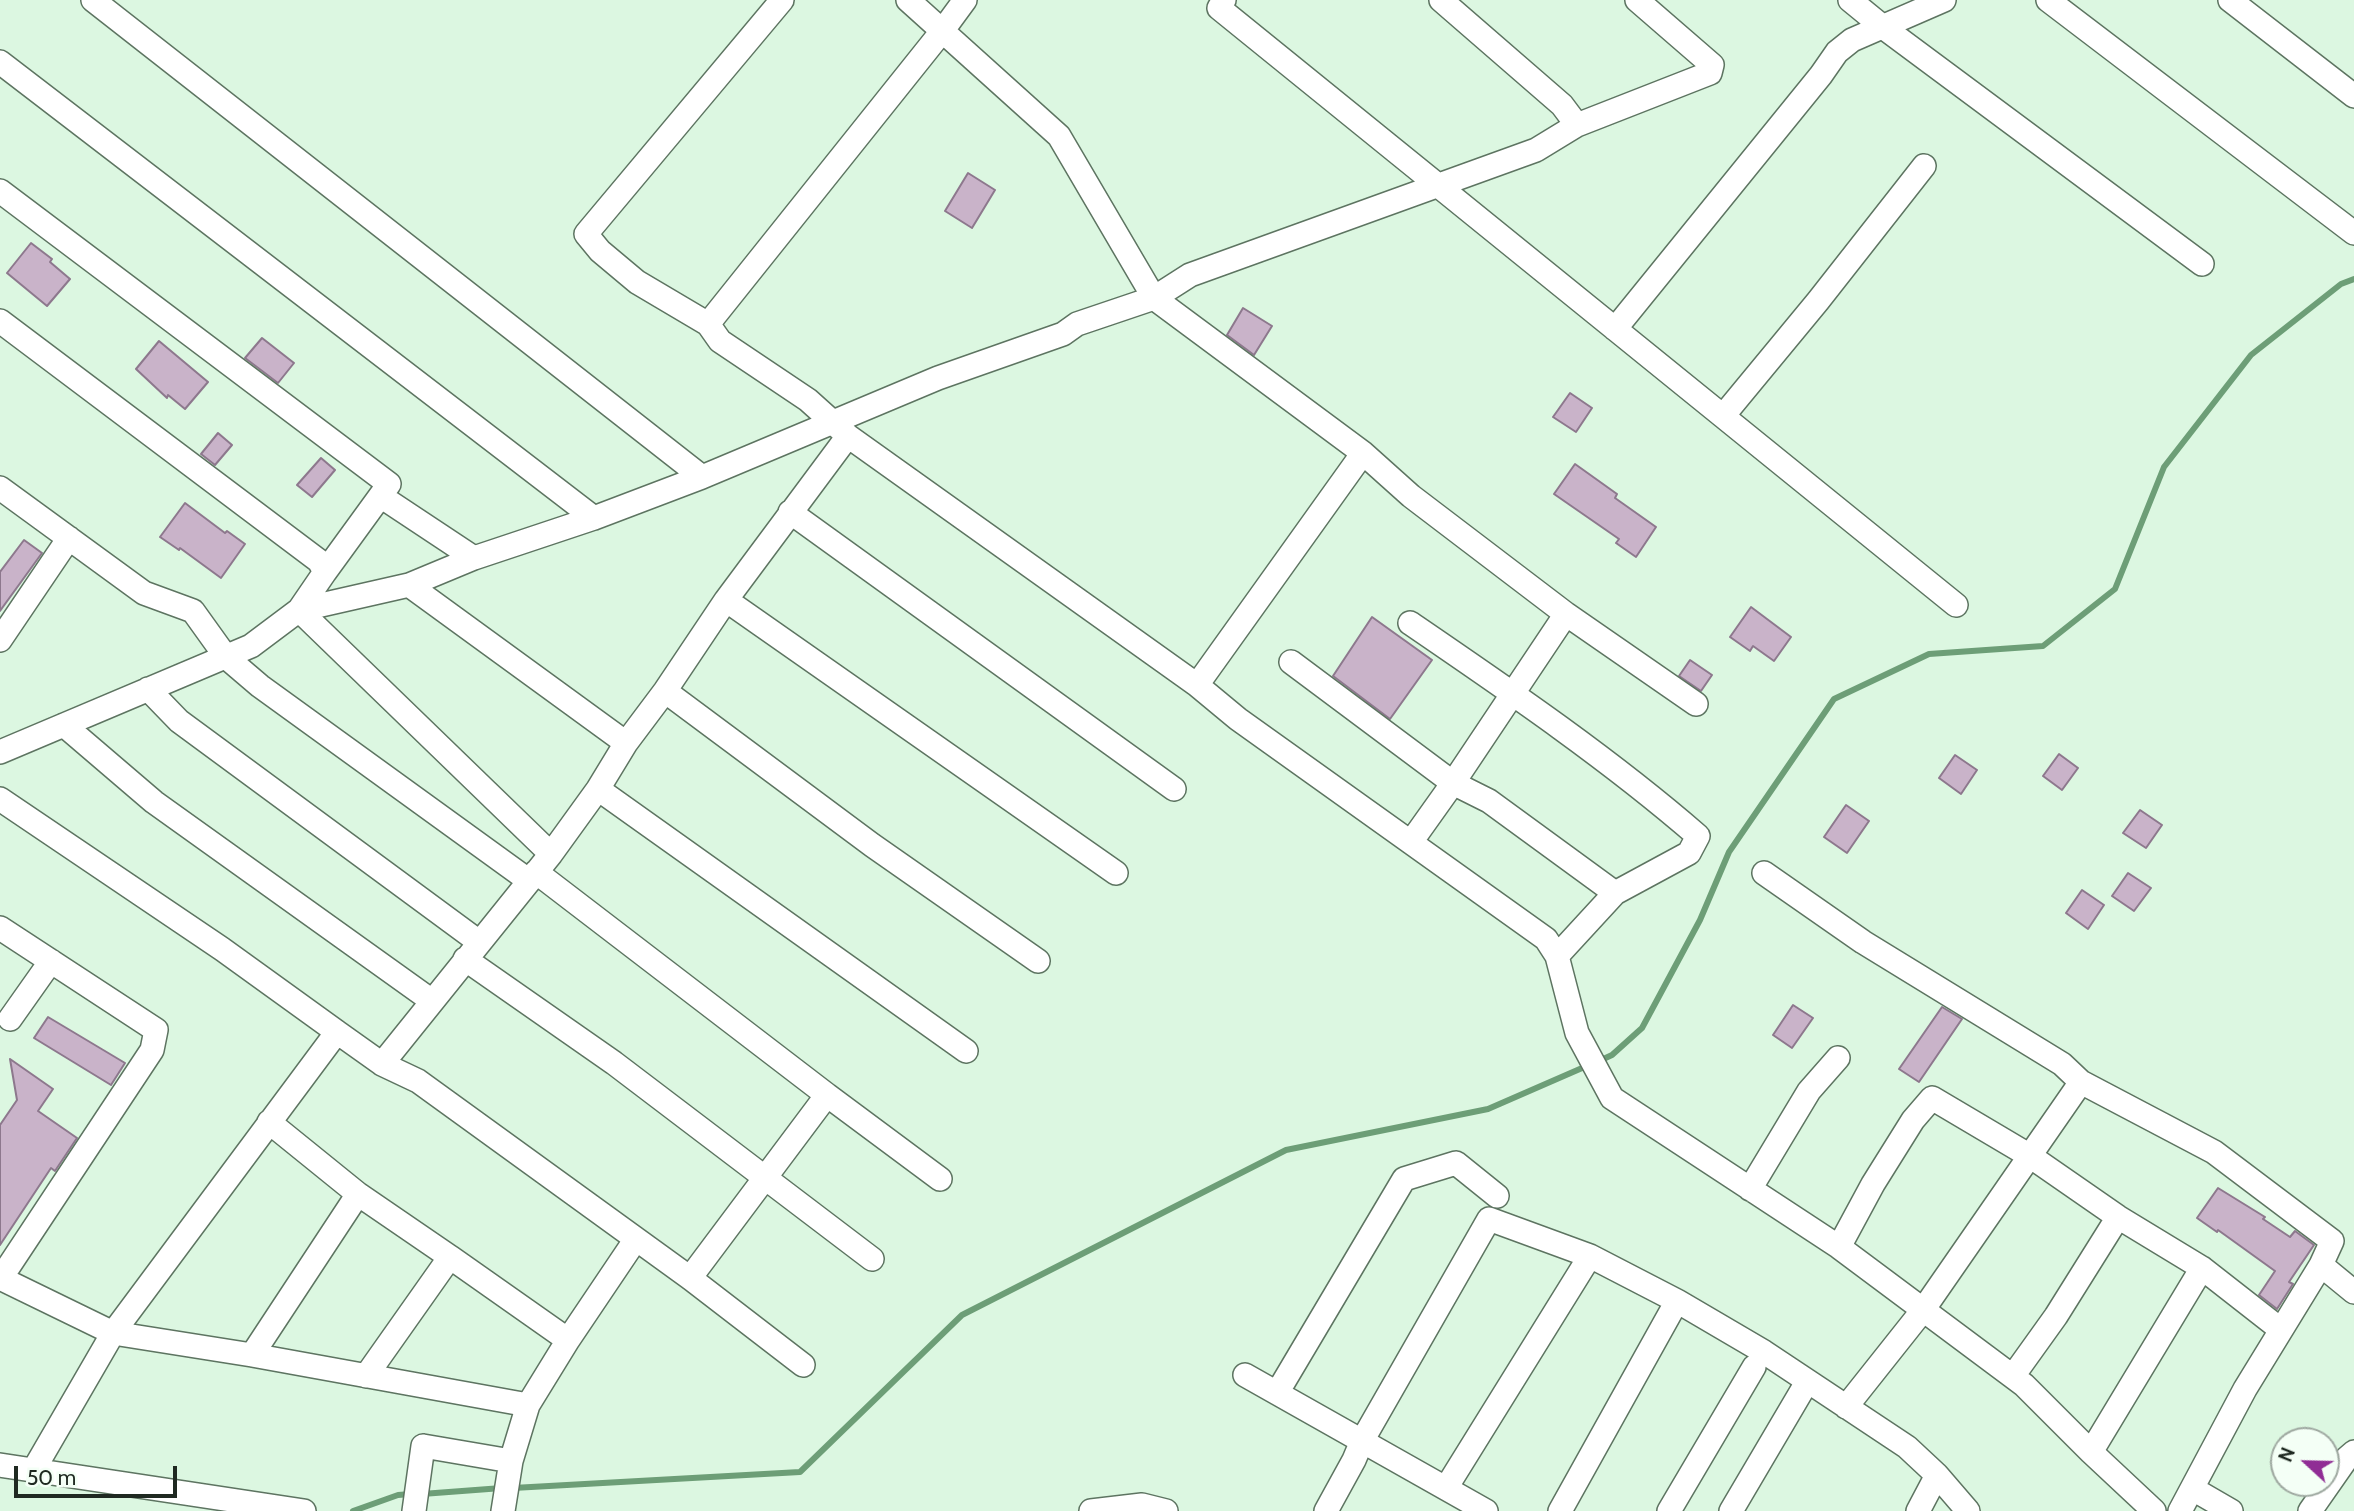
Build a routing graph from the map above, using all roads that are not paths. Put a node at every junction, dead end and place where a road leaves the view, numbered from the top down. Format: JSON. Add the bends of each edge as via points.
{"nodes":[{"id":1,"x":93,"y":0,"type":"edge"},
{"id":2,"x":782,"y":0,"type":"edge"},
{"id":3,"x":908,"y":0,"type":"edge"},
{"id":4,"x":965,"y":0,"type":"edge"},
{"id":5,"x":1224,"y":0,"type":"edge"},
{"id":6,"x":1441,"y":0,"type":"edge"},
{"id":7,"x":1637,"y":0,"type":"edge"},
{"id":8,"x":1850,"y":0,"type":"edge"},
{"id":9,"x":1944,"y":0,"type":"edge"},
{"id":10,"x":2048,"y":0,"type":"edge"},
{"id":11,"x":2230,"y":0,"type":"edge"},
{"id":12,"x":1883,"y":27,"type":"junction"},
{"id":13,"x":943,"y":30,"type":"junction"},
{"id":14,"x":0,"y":62,"type":"edge"},
{"id":15,"x":2354,"y":96,"type":"edge"},
{"id":16,"x":1577,"y":125,"type":"junction"},
{"id":17,"x":1924,"y":166,"type":"dead end"},
{"id":18,"x":1437,"y":185,"type":"junction"},
{"id":19,"x":0,"y":191,"type":"edge"},
{"id":20,"x":2354,"y":233,"type":"edge"},
{"id":21,"x":2202,"y":264,"type":"dead end"},
{"id":22,"x":1154,"y":298,"type":"junction"},
{"id":23,"x":0,"y":321,"type":"edge"},
{"id":24,"x":708,"y":324,"type":"junction"},
{"id":25,"x":1615,"y":329,"type":"junction"},
{"id":26,"x":1723,"y":416,"type":"junction"},
{"id":27,"x":841,"y":429,"type":"junction"},
{"id":28,"x":1363,"y":453,"type":"junction"},
{"id":29,"x":702,"y":477,"type":"junction"},
{"id":30,"x":0,"y":488,"type":"edge"},
{"id":31,"x":382,"y":497,"type":"junction"},
{"id":32,"x":790,"y":512,"type":"junction"},
{"id":33,"x":594,"y":518,"type":"junction"},
{"id":34,"x":69,"y":538,"type":"junction"},
{"id":35,"x":474,"y":558,"type":"junction"},
{"id":36,"x":325,"y":572,"type":"junction"},
{"id":37,"x":409,"y":585,"type":"junction"},
{"id":38,"x":726,"y":600,"type":"junction"},
{"id":39,"x":1955,"y":605,"type":"dead end"},
{"id":40,"x":299,"y":610,"type":"junction"},
{"id":41,"x":1566,"y":614,"type":"junction"},
{"id":42,"x":1410,"y":623,"type":"dead end"},
{"id":43,"x":0,"y":640,"type":"edge"},
{"id":44,"x":226,"y":657,"type":"junction"},
{"id":45,"x":1291,"y":662,"type":"dead end"},
{"id":46,"x":1196,"y":685,"type":"junction"},
{"id":47,"x":148,"y":689,"type":"junction"},
{"id":48,"x":665,"y":691,"type":"junction"},
{"id":49,"x":1513,"y":694,"type":"junction"},
{"id":50,"x":1696,"y":704,"type":"dead end"},
{"id":51,"x":64,"y":725,"type":"junction"},
{"id":52,"x":626,"y":743,"type":"junction"},
{"id":53,"x":0,"y":752,"type":"edge"},
{"id":54,"x":1453,"y":783,"type":"junction"},
{"id":55,"x":598,"y":789,"type":"junction"},
{"id":56,"x":1174,"y":789,"type":"dead end"},
{"id":57,"x":0,"y":799,"type":"edge"},
{"id":58,"x":1410,"y":842,"type":"junction"},
{"id":59,"x":538,"y":869,"type":"junction"},
{"id":60,"x":1116,"y":873,"type":"dead end"},
{"id":61,"x":1764,"y":873,"type":"dead end"},
{"id":62,"x":1615,"y":893,"type":"junction"},
{"id":63,"x":0,"y":928,"type":"edge"},
{"id":64,"x":472,"y":951,"type":"junction"},
{"id":65,"x":1557,"y":956,"type":"junction"},
{"id":66,"x":51,"y":961,"type":"junction"},
{"id":67,"x":1038,"y":961,"type":"dead end"},
{"id":68,"x":432,"y":1001,"type":"junction"},
{"id":69,"x":3,"y":1023,"type":"edge"},
{"id":70,"x":337,"y":1032,"type":"junction"},
{"id":71,"x":966,"y":1051,"type":"dead end"},
{"id":72,"x":1838,"y":1058,"type":"dead end"},
{"id":73,"x":382,"y":1064,"type":"junction"},
{"id":74,"x":2081,"y":1082,"type":"junction"},
{"id":75,"x":827,"y":1096,"type":"junction"},
{"id":76,"x":269,"y":1122,"type":"junction"},
{"id":77,"x":2030,"y":1156,"type":"junction"},
{"id":78,"x":767,"y":1178,"type":"junction"},
{"id":79,"x":940,"y":1179,"type":"dead end"},
{"id":80,"x":1750,"y":1189,"type":"junction"},
{"id":81,"x":358,"y":1194,"type":"junction"},
{"id":82,"x":1497,"y":1196,"type":"dead end"},
{"id":83,"x":2118,"y":1217,"type":"junction"},
{"id":84,"x":636,"y":1239,"type":"junction"},
{"id":85,"x":1839,"y":1247,"type":"junction"},
{"id":86,"x":1590,"y":1256,"type":"junction"},
{"id":87,"x":450,"y":1257,"type":"junction"},
{"id":88,"x":872,"y":1259,"type":"dead end"},
{"id":89,"x":2321,"y":1265,"type":"junction"},
{"id":90,"x":2202,"y":1268,"type":"junction"},
{"id":91,"x":0,"y":1278,"type":"edge"},
{"id":92,"x":690,"y":1278,"type":"junction"},
{"id":93,"x":2354,"y":1292,"type":"edge"},
{"id":94,"x":1677,"y":1301,"type":"junction"},
{"id":95,"x":1923,"y":1310,"type":"junction"},
{"id":96,"x":2280,"y":1329,"type":"junction"},
{"id":97,"x":113,"y":1333,"type":"junction"},
{"id":98,"x":568,"y":1340,"type":"junction"},
{"id":99,"x":252,"y":1355,"type":"junction"},
{"id":100,"x":803,"y":1365,"type":"dead end"},
{"id":101,"x":1754,"y":1367,"type":"dead end"},
{"id":102,"x":1245,"y":1375,"type":"dead end"},
{"id":103,"x":366,"y":1376,"type":"junction"},
{"id":104,"x":2013,"y":1377,"type":"junction"},
{"id":105,"x":1807,"y":1382,"type":"junction"},
{"id":106,"x":1277,"y":1393,"type":"junction"},
{"id":107,"x":528,"y":1405,"type":"junction"},
{"id":108,"x":1846,"y":1407,"type":"junction"},
{"id":109,"x":1362,"y":1441,"type":"junction"},
{"id":110,"x":2091,"y":1452,"type":"junction"},
{"id":111,"x":2354,"y":1452,"type":"edge"},
{"id":112,"x":0,"y":1465,"type":"edge"},
{"id":113,"x":510,"y":1467,"type":"junction"},
{"id":114,"x":33,"y":1471,"type":"junction"},
{"id":115,"x":1937,"y":1475,"type":"junction"},
{"id":116,"x":1446,"y":1488,"type":"junction"},
{"id":117,"x":2193,"y":1489,"type":"junction"},
{"id":118,"x":504,"y":1507,"type":"edge"},
{"id":119,"x":415,"y":1510,"type":"edge"},
{"id":120,"x":304,"y":1511,"type":"edge"},
{"id":121,"x":1091,"y":1511,"type":"edge"},
{"id":122,"x":1166,"y":1511,"type":"edge"},
{"id":123,"x":1326,"y":1511,"type":"edge"},
{"id":124,"x":1486,"y":1511,"type":"edge"},
{"id":125,"x":1560,"y":1511,"type":"edge"},
{"id":126,"x":1670,"y":1511,"type":"edge"},
{"id":127,"x":1731,"y":1511,"type":"edge"},
{"id":128,"x":1919,"y":1511,"type":"edge"},
{"id":129,"x":1968,"y":1511,"type":"edge"},
{"id":130,"x":2154,"y":1511,"type":"edge"},
{"id":131,"x":2180,"y":1511,"type":"edge"},
{"id":132,"x":2231,"y":1511,"type":"edge"},
{"id":133,"x":2311,"y":1511,"type":"edge"}],
"edges":[{"from":1,"to":29,"type":"street"},
{"from":2,"to":24,"type":"street","via":[[586,234],[637,282]]},
{"from":3,"to":13,"type":"street"},
{"from":4,"to":13,"type":"street"},
{"from":5,"to":18,"type":"street","via":[[1219,8]]},
{"from":6,"to":16,"type":"street","via":[[1562,105]]},
{"from":7,"to":16,"type":"street","via":[[1713,69]]},
{"from":8,"to":12,"type":"street"},
{"from":9,"to":12,"type":"street"},
{"from":10,"to":20,"type":"street"},
{"from":11,"to":15,"type":"street"},
{"from":12,"to":21,"type":"street"},
{"from":12,"to":25,"type":"street","via":[[1837,52]]},
{"from":13,"to":22,"type":"street","via":[[1059,136]]},
{"from":13,"to":24,"type":"street"},
{"from":14,"to":33,"type":"street"},
{"from":16,"to":18,"type":"street","via":[[1536,150]]},
{"from":17,"to":26,"type":"street"},
{"from":18,"to":22,"type":"street","via":[[1190,275]]},
{"from":18,"to":25,"type":"street"},
{"from":19,"to":31,"type":"street","via":[[389,484]]},
{"from":22,"to":27,"type":"street","via":[[938,378]]},
{"from":22,"to":28,"type":"street"},
{"from":23,"to":36,"type":"street","via":[[319,561]]},
{"from":24,"to":27,"type":"street","via":[[720,341],[808,400]]},
{"from":25,"to":26,"type":"street"},
{"from":26,"to":39,"type":"street"},
{"from":27,"to":29,"type":"street"},
{"from":27,"to":32,"type":"street"},
{"from":27,"to":46,"type":"street"},
{"from":28,"to":41,"type":"street","via":[[1411,496]]},
{"from":28,"to":46,"type":"street"},
{"from":29,"to":33,"type":"street"},
{"from":30,"to":34,"type":"street"},
{"from":31,"to":35,"type":"street"},
{"from":31,"to":36,"type":"street"},
{"from":32,"to":38,"type":"street"},
{"from":32,"to":56,"type":"street"},
{"from":33,"to":35,"type":"street"},
{"from":34,"to":43,"type":"street"},
{"from":34,"to":44,"type":"street","via":[[144,593],[193,611]]},
{"from":35,"to":37,"type":"street"},
{"from":36,"to":40,"type":"street"},
{"from":37,"to":40,"type":"street"},
{"from":37,"to":52,"type":"street"},
{"from":38,"to":48,"type":"street"},
{"from":38,"to":60,"type":"street"},
{"from":40,"to":44,"type":"street","via":[[251,646]]},
{"from":40,"to":59,"type":"street"},
{"from":41,"to":49,"type":"street"},
{"from":41,"to":50,"type":"street"},
{"from":42,"to":49,"type":"street"},
{"from":44,"to":47,"type":"street"},
{"from":44,"to":59,"type":"street","via":[[260,686]]},
{"from":45,"to":54,"type":"street"},
{"from":46,"to":58,"type":"street"},
{"from":47,"to":51,"type":"street"},
{"from":47,"to":64,"type":"street","via":[[179,721]]},
{"from":48,"to":52,"type":"street"},
{"from":48,"to":67,"type":"street"},
{"from":49,"to":54,"type":"street"},
{"from":49,"to":62,"type":"street","via":[[1698,836],[1689,853]]},
{"from":51,"to":53,"type":"street"},
{"from":51,"to":68,"type":"street","via":[[154,803]]},
{"from":52,"to":55,"type":"street"},
{"from":54,"to":58,"type":"street"},
{"from":54,"to":62,"type":"street","via":[[1489,801]]},
{"from":55,"to":59,"type":"street"},
{"from":55,"to":71,"type":"street"},
{"from":57,"to":70,"type":"street"},
{"from":58,"to":65,"type":"street","via":[[1546,939]]},
{"from":59,"to":64,"type":"street"},
{"from":59,"to":75,"type":"street"},
{"from":61,"to":74,"type":"street","via":[[1863,942],[2062,1064]]},
{"from":62,"to":65,"type":"street"},
{"from":63,"to":66,"type":"street"},
{"from":64,"to":68,"type":"street"},
{"from":64,"to":78,"type":"street"},
{"from":65,"to":80,"type":"street","via":[[1577,1033],[1612,1097]]},
{"from":66,"to":69,"type":"street"},
{"from":66,"to":91,"type":"street","via":[[156,1030],[152,1049]]},
{"from":68,"to":73,"type":"street"},
{"from":70,"to":73,"type":"street"},
{"from":70,"to":76,"type":"street"},
{"from":72,"to":80,"type":"street","via":[[1809,1091]]},
{"from":73,"to":84,"type":"street","via":[[418,1081]]},
{"from":74,"to":77,"type":"street"},
{"from":74,"to":89,"type":"street","via":[[2214,1152],[2322,1233],[2332,1241]]},
{"from":75,"to":78,"type":"street"},
{"from":75,"to":79,"type":"street"},
{"from":76,"to":81,"type":"street"},
{"from":76,"to":97,"type":"street"},
{"from":77,"to":83,"type":"street"},
{"from":77,"to":85,"type":"street","via":[[1929,1099],[1873,1184]]},
{"from":77,"to":95,"type":"street"},
{"from":78,"to":88,"type":"street"},
{"from":78,"to":92,"type":"street"},
{"from":80,"to":85,"type":"street"},
{"from":81,"to":87,"type":"street"},
{"from":81,"to":99,"type":"street"},
{"from":82,"to":106,"type":"street","via":[[1456,1163],[1404,1179]]},
{"from":83,"to":90,"type":"street"},
{"from":83,"to":104,"type":"street"},
{"from":84,"to":92,"type":"street"},
{"from":84,"to":98,"type":"street"},
{"from":85,"to":95,"type":"street"},
{"from":86,"to":94,"type":"street"},
{"from":86,"to":109,"type":"street","via":[[1489,1219]]},
{"from":86,"to":116,"type":"street"},
{"from":87,"to":98,"type":"street"},
{"from":87,"to":103,"type":"street"},
{"from":89,"to":93,"type":"street"},
{"from":89,"to":96,"type":"street"},
{"from":90,"to":96,"type":"street"},
{"from":90,"to":110,"type":"street"},
{"from":91,"to":97,"type":"street"},
{"from":92,"to":100,"type":"street"},
{"from":94,"to":105,"type":"street"},
{"from":94,"to":125,"type":"street"},
{"from":95,"to":104,"type":"street"},
{"from":95,"to":108,"type":"street"},
{"from":96,"to":117,"type":"street"},
{"from":97,"to":99,"type":"street"},
{"from":97,"to":114,"type":"street"},
{"from":98,"to":107,"type":"street"},
{"from":99,"to":103,"type":"street"},
{"from":101,"to":126,"type":"street"},
{"from":102,"to":106,"type":"street"},
{"from":103,"to":107,"type":"street"},
{"from":104,"to":110,"type":"street"},
{"from":105,"to":108,"type":"street"},
{"from":105,"to":127,"type":"street"},
{"from":106,"to":109,"type":"street"},
{"from":107,"to":113,"type":"street"},
{"from":108,"to":115,"type":"street","via":[[1907,1447]]},
{"from":109,"to":116,"type":"street"},
{"from":109,"to":123,"type":"street"},
{"from":110,"to":130,"type":"street"},
{"from":111,"to":133,"type":"street"},
{"from":112,"to":114,"type":"street"},
{"from":113,"to":118,"type":"street"},
{"from":113,"to":119,"type":"street","via":[[423,1446]]},
{"from":114,"to":120,"type":"street"},
{"from":115,"to":128,"type":"street"},
{"from":115,"to":129,"type":"street"},
{"from":116,"to":124,"type":"street"},
{"from":117,"to":131,"type":"street"},
{"from":117,"to":132,"type":"street"},
{"from":121,"to":122,"type":"street","via":[[1142,1505]]}]}
